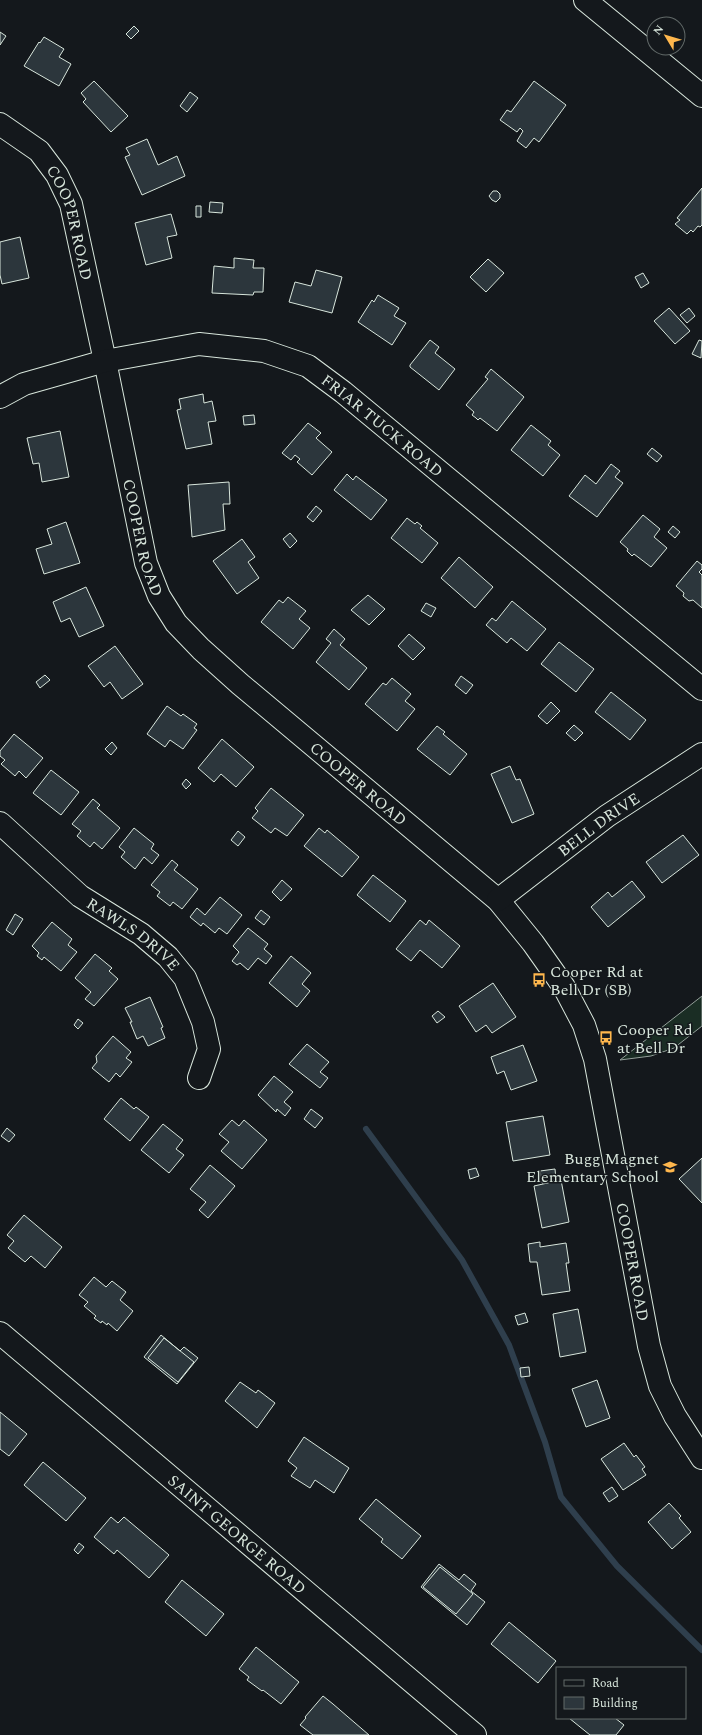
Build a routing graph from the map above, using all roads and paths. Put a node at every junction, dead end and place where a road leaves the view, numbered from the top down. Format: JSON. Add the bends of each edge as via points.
{"nodes":[{"id":1,"x":585,"y":0,"type":"edge"},
{"id":2,"x":702,"y":96,"type":"edge"},
{"id":3,"x":0,"y":124,"type":"edge"},
{"id":4,"x":105,"y":361,"type":"junction"},
{"id":5,"x":0,"y":397,"type":"edge"},
{"id":6,"x":702,"y":688,"type":"edge"},
{"id":7,"x":702,"y":754,"type":"edge"},
{"id":8,"x":0,"y":823,"type":"edge"},
{"id":9,"x":498,"y":900,"type":"junction"},
{"id":10,"x":199,"y":1078,"type":"dead end"},
{"id":11,"x":0,"y":1333,"type":"edge"},
{"id":12,"x":702,"y":1458,"type":"edge"},
{"id":13,"x":475,"y":1735,"type":"edge"}],
"edges":[{"from":1,"to":2,"type":"street"},
{"from":3,"to":4,"type":"street","name":"COOPER ROAD","via":[[39,151],[57,175],[71,204]]},
{"from":4,"to":5,"type":"street","name":"FRIAR TUCK ROAD","via":[[24,384]]},
{"from":4,"to":6,"type":"street","name":"FRIAR TUCK ROAD","via":[[199,344],[264,351],[308,366],[343,392]]},
{"from":4,"to":9,"type":"street","name":"COOPER ROAD","via":[[146,563],[159,596],[176,623],[240,684]]},
{"from":7,"to":9,"type":"street","name":"BELL DRIVE","via":[[607,816]]},
{"from":8,"to":10,"type":"street","name":"RAWLS DRIVE","via":[[80,896],[141,934],[168,956],[185,978],[203,1022],[209,1049]]},
{"from":9,"to":12,"type":"street","name":"COOPER ROAD","via":[[564,987],[584,1025],[603,1095],[649,1346],[660,1386],[675,1416]]},
{"from":11,"to":13,"type":"street","name":"SAINT GEORGE ROAD"}]}
